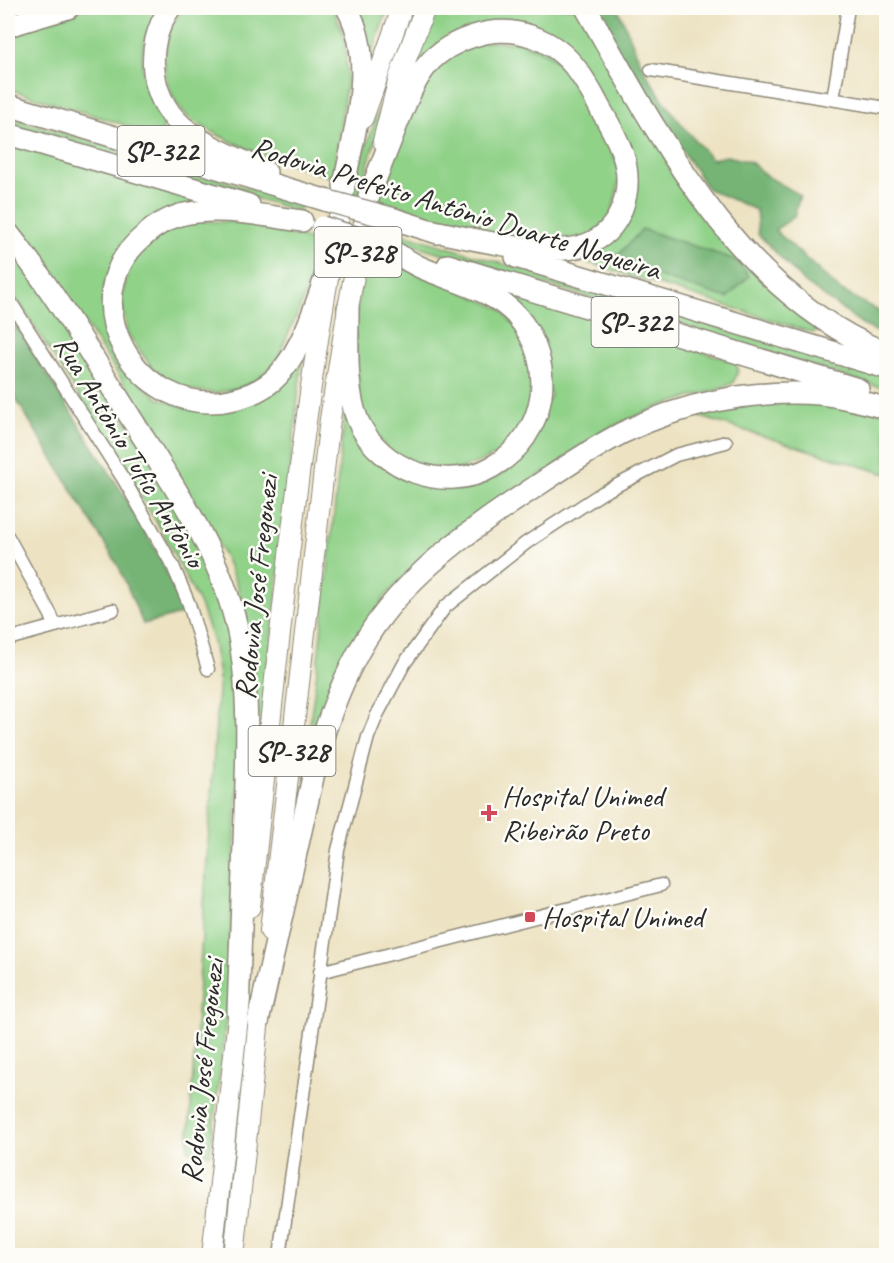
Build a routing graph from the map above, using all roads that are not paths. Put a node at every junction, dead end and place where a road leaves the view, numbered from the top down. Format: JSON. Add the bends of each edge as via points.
{"nodes":[{"id":1,"x":68,"y":8,"type":"edge"},
{"id":2,"x":170,"y":8,"type":"edge"},
{"id":3,"x":347,"y":8,"type":"edge"},
{"id":4,"x":402,"y":8,"type":"edge"},
{"id":5,"x":425,"y":8,"type":"edge"},
{"id":6,"x":586,"y":8,"type":"edge"},
{"id":7,"x":848,"y":8,"type":"edge"},
{"id":8,"x":8,"y":26,"type":"edge"},
{"id":9,"x":651,"y":70,"type":"dead end"},
{"id":10,"x":833,"y":99,"type":"junction"},
{"id":11,"x":8,"y":105,"type":"edge"},
{"id":12,"x":886,"y":108,"type":"edge"},
{"id":13,"x":8,"y":134,"type":"edge"},
{"id":14,"x":344,"y":186,"type":"junction"},
{"id":15,"x":369,"y":196,"type":"junction"},
{"id":16,"x":322,"y":199,"type":"junction"},
{"id":17,"x":312,"y":224,"type":"junction"},
{"id":18,"x":424,"y":229,"type":"junction"},
{"id":19,"x":8,"y":232,"type":"edge"},
{"id":20,"x":384,"y":246,"type":"junction"},
{"id":21,"x":328,"y":269,"type":"junction"},
{"id":22,"x":8,"y":298,"type":"edge"},
{"id":23,"x":348,"y":308,"type":"junction"},
{"id":24,"x":886,"y":353,"type":"edge"},
{"id":25,"x":886,"y":368,"type":"edge"},
{"id":26,"x":886,"y":398,"type":"edge"},
{"id":27,"x":886,"y":408,"type":"edge"},
{"id":28,"x":726,"y":442,"type":"dead end"},
{"id":29,"x":8,"y":537,"type":"edge"},
{"id":30,"x":113,"y":610,"type":"dead end"},
{"id":31,"x":55,"y":626,"type":"junction"},
{"id":32,"x":8,"y":639,"type":"edge"},
{"id":33,"x":208,"y":669,"type":"dead end"},
{"id":34,"x":661,"y":885,"type":"dead end"},
{"id":35,"x":320,"y":972,"type":"junction"},
{"id":36,"x":238,"y":1013,"type":"junction"},
{"id":37,"x":258,"y":1022,"type":"junction"},
{"id":38,"x":241,"y":1194,"type":"junction"},
{"id":39,"x":212,"y":1256,"type":"edge"},
{"id":40,"x":234,"y":1256,"type":"edge"},
{"id":41,"x":243,"y":1256,"type":"edge"},
{"id":42,"x":280,"y":1256,"type":"edge"}],
"edges":[{"from":1,"to":8,"type":"highway"},
{"from":2,"to":16,"type":"highway","via":[[156,35],[152,62],[159,90],[176,120],[204,141]]},
{"from":3,"to":14,"type":"highway","via":[[358,34],[362,65]]},
{"from":4,"to":14,"type":"highway","name":"Rodovia José Fregonezi","via":[[366,108]]},
{"from":5,"to":15,"type":"highway","name":"Rodovia José Fregonezi","via":[[399,78]]},
{"from":6,"to":24,"type":"highway","via":[[686,177],[722,223],[796,299],[845,332]]},
{"from":7,"to":10,"type":"street"},
{"from":9,"to":10,"type":"street"},
{"from":10,"to":12,"type":"street"},
{"from":11,"to":16,"type":"highway","name":"Rodovia Prefeito Antônio Duarte Nogueira","number":"SP-322"},
{"from":13,"to":17,"type":"highway","name":"Rodovia Prefeito Antônio Duarte Nogueira","number":"SP-322"},
{"from":14,"to":21,"type":"highway","name":"Rodovia José Fregonezi","number":"SP-328"},
{"from":15,"to":18,"type":"highway","via":[[414,84],[437,56],[467,38],[498,31],[530,35],[559,51],[584,80],[623,156],[626,197],[611,227],[585,245],[554,250]]},
{"from":15,"to":23,"type":"highway","name":"Rodovia José Fregonezi","number":"SP-328"},
{"from":16,"to":18,"type":"highway","name":"Rodovia Prefeito Antônio Duarte Nogueira","number":"SP-322","bridge":true},
{"from":17,"to":20,"type":"highway","name":"Rodovia Prefeito Antônio Duarte Nogueira","number":"SP-322","bridge":true},
{"from":17,"to":21,"type":"highway","via":[[237,213],[201,212],[167,219],[126,254],[114,283],[112,314],[121,346],[142,374],[182,398],[213,403],[248,395],[273,380],[292,357]]},
{"from":18,"to":25,"type":"highway","name":"Rodovia Prefeito Antônio Duarte Nogueira","number":"SP-322"},
{"from":19,"to":36,"type":"highway","via":[[67,316],[189,513],[230,600],[243,662],[245,700]]},
{"from":20,"to":23,"type":"highway","via":[[418,266],[480,291],[505,305],[522,323],[538,351],[543,384],[537,414],[526,436],[491,468],[472,475],[419,474],[385,457],[363,430],[353,404]]},
{"from":20,"to":26,"type":"highway","name":"Rodovia Prefeito Antônio Duarte Nogueira","number":"SP-322"},
{"from":21,"to":36,"type":"highway","name":"Rodovia José Fregonezi","number":"SP-328","via":[[301,458]]},
{"from":22,"to":33,"type":"street","name":"Rua Antônio Tufic Antônio","via":[[124,480],[173,566]]},
{"from":23,"to":37,"type":"highway","name":"Rodovia José Fregonezi","number":"SP-328","via":[[330,419]]},
{"from":27,"to":37,"type":"highway","via":[[822,394],[788,393],[721,400],[652,420],[562,469],[473,530],[419,575],[374,627],[330,714]]},
{"from":28,"to":35,"type":"street","via":[[676,455],[602,493],[526,543],[445,607],[404,664],[368,737],[338,850]]},
{"from":29,"to":31,"type":"street"},
{"from":30,"to":31,"type":"street"},
{"from":31,"to":32,"type":"street"},
{"from":34,"to":35,"type":"street"},
{"from":35,"to":42,"type":"street"},
{"from":36,"to":39,"type":"highway","name":"Rodovia José Fregonezi","number":"SP-328"},
{"from":37,"to":38,"type":"highway","name":"Rodovia José Fregonezi","number":"SP-328"},
{"from":38,"to":40,"type":"highway","name":"Rodovia José Fregonezi","number":"SP-328"},
{"from":38,"to":41,"type":"highway"}]}
